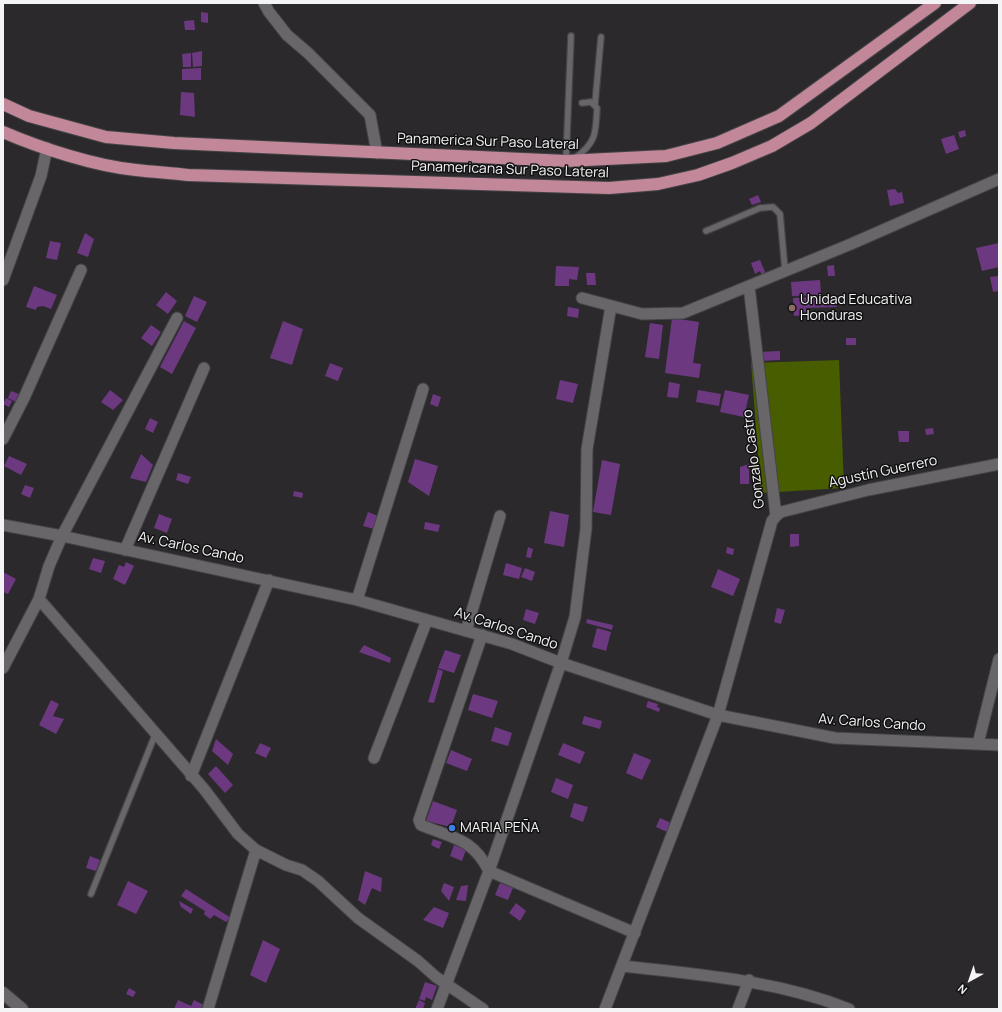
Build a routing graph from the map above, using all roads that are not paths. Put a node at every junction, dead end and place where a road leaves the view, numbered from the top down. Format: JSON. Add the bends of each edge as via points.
{"nodes":[{"id":1,"x":264,"y":3,"type":"edge"},
{"id":2,"x":934,"y":3,"type":"edge"},
{"id":3,"x":970,"y":3,"type":"edge"},
{"id":4,"x":909,"y":22,"type":"junction"},
{"id":5,"x":571,"y":36,"type":"dead end"},
{"id":6,"x":601,"y":37,"type":"dead end"},
{"id":7,"x":921,"y":40,"type":"junction"},
{"id":8,"x":582,"y":103,"type":"dead end"},
{"id":9,"x":3,"y":104,"type":"edge"},
{"id":10,"x":594,"y":104,"type":"junction"},
{"id":11,"x":3,"y":132,"type":"edge"},
{"id":12,"x":47,"y":148,"type":"junction"},
{"id":13,"x":377,"y":153,"type":"junction"},
{"id":14,"x":569,"y":161,"type":"junction"},
{"id":15,"x":999,"y":180,"type":"edge"},
{"id":16,"x":706,"y":231,"type":"dead end"},
{"id":17,"x":81,"y":270,"type":"dead end"},
{"id":18,"x":785,"y":270,"type":"junction"},
{"id":19,"x":3,"y":280,"type":"edge"},
{"id":20,"x":749,"y":286,"type":"junction"},
{"id":21,"x":582,"y":298,"type":"dead end"},
{"id":22,"x":611,"y":306,"type":"junction"},
{"id":23,"x":177,"y":318,"type":"dead end"},
{"id":24,"x":204,"y":368,"type":"dead end"},
{"id":25,"x":422,"y":389,"type":"dead end"},
{"id":26,"x":3,"y":439,"type":"edge"},
{"id":27,"x":999,"y":464,"type":"edge"},
{"id":28,"x":500,"y":516,"type":"dead end"},
{"id":29,"x":776,"y":516,"type":"junction"},
{"id":30,"x":3,"y":525,"type":"edge"},
{"id":31,"x":62,"y":536,"type":"junction"},
{"id":32,"x":125,"y":550,"type":"junction"},
{"id":33,"x":269,"y":580,"type":"junction"},
{"id":34,"x":39,"y":599,"type":"junction"},
{"id":35,"x":357,"y":600,"type":"junction"},
{"id":36,"x":427,"y":620,"type":"junction"},
{"id":37,"x":466,"y":631,"type":"junction"},
{"id":38,"x":482,"y":635,"type":"junction"},
{"id":39,"x":999,"y":659,"type":"edge"},
{"id":40,"x":561,"y":663,"type":"junction"},
{"id":41,"x":3,"y":668,"type":"edge"},
{"id":42,"x":718,"y":715,"type":"junction"},
{"id":43,"x":155,"y":735,"type":"junction"},
{"id":44,"x":978,"y":744,"type":"junction"},
{"id":45,"x":999,"y":745,"type":"edge"},
{"id":46,"x":374,"y":758,"type":"dead end"},
{"id":47,"x":192,"y":776,"type":"junction"},
{"id":48,"x":256,"y":850,"type":"junction"},
{"id":49,"x":489,"y":871,"type":"junction"},
{"id":50,"x":91,"y":894,"type":"dead end"},
{"id":51,"x":635,"y":933,"type":"junction"},
{"id":52,"x":623,"y":966,"type":"junction"},
{"id":53,"x":749,"y":980,"type":"junction"},
{"id":54,"x":446,"y":984,"type":"junction"},
{"id":55,"x":3,"y":994,"type":"edge"},
{"id":56,"x":22,"y":1009,"type":"edge"},
{"id":57,"x":208,"y":1009,"type":"edge"},
{"id":58,"x":437,"y":1009,"type":"edge"},
{"id":59,"x":483,"y":1009,"type":"edge"},
{"id":60,"x":605,"y":1009,"type":"edge"},
{"id":61,"x":738,"y":1009,"type":"edge"},
{"id":62,"x":848,"y":1009,"type":"edge"}],
"edges":[{"from":1,"to":13,"type":"street","via":[[287,35],[370,115]]},
{"from":2,"to":4,"type":"highway","name":"Panamerica Sur Paso Lateral"},
{"from":3,"to":7,"type":"highway","name":"Panamericana Sur Paso Lateral"},
{"from":4,"to":7,"type":"highway"},
{"from":4,"to":14,"type":"highway","name":"Panamerica Sur Paso Lateral","via":[[779,116],[717,143],[666,156]]},
{"from":5,"to":14,"type":"lane"},
{"from":6,"to":10,"type":"lane"},
{"from":7,"to":12,"type":"highway","name":"Panamericana Sur Paso Lateral","via":[[811,123],[772,146],[698,175],[658,184],[609,188],[188,174],[134,170]]},
{"from":8,"to":10,"type":"lane"},
{"from":9,"to":13,"type":"highway","name":"Panamerica Sur Paso Lateral","via":[[29,116],[106,137]]},
{"from":10,"to":14,"type":"lane","via":[[597,108],[594,139],[582,153]]},
{"from":11,"to":12,"type":"highway","name":"Panamericana Sur Paso Lateral"},
{"from":12,"to":19,"type":"street","via":[[41,176]]},
{"from":13,"to":14,"type":"highway","name":"Panamerica Sur Paso Lateral"},
{"from":15,"to":18,"type":"street"},
{"from":16,"to":18,"type":"lane","via":[[760,208],[773,207],[780,214]]},
{"from":17,"to":26,"type":"street"},
{"from":18,"to":20,"type":"street"},
{"from":20,"to":22,"type":"street","via":[[683,313],[642,314]]},
{"from":20,"to":29,"type":"street","name":"Gonzalo Castro"},
{"from":21,"to":22,"type":"street"},
{"from":22,"to":40,"type":"street","via":[[587,449],[586,528],[575,617]]},
{"from":23,"to":31,"type":"street"},
{"from":24,"to":32,"type":"street"},
{"from":25,"to":35,"type":"street"},
{"from":27,"to":29,"type":"street","name":"Agustín Guerrero","via":[[868,490],[781,512]]},
{"from":28,"to":37,"type":"street"},
{"from":29,"to":42,"type":"street","name":"Gonzalo Castro","via":[[772,521]]},
{"from":30,"to":31,"type":"street","name":"Av. Carlos Cando"},
{"from":31,"to":32,"type":"street","name":"Av. Carlos Cando"},
{"from":31,"to":34,"type":"street"},
{"from":32,"to":33,"type":"street","name":"Av. Carlos Cando"},
{"from":33,"to":35,"type":"street","name":"Av. Carlos Cando"},
{"from":33,"to":47,"type":"street"},
{"from":34,"to":41,"type":"street"},
{"from":34,"to":43,"type":"street"},
{"from":35,"to":36,"type":"street","name":"Av. Carlos Cando"},
{"from":36,"to":37,"type":"street","name":"Av. Carlos Cando"},
{"from":36,"to":46,"type":"street"},
{"from":37,"to":38,"type":"street","name":"Av. Carlos Cando"},
{"from":38,"to":40,"type":"street","name":"Av. Carlos Cando"},
{"from":38,"to":49,"type":"street","via":[[419,820],[421,825],[467,843],[482,855]]},
{"from":39,"to":44,"type":"street"},
{"from":40,"to":42,"type":"street","name":"Av. Carlos Cando"},
{"from":40,"to":49,"type":"street"},
{"from":42,"to":44,"type":"street","name":"Av. Carlos Cando","via":[[834,738]]},
{"from":42,"to":51,"type":"street","name":"Gonzalo Castro"},
{"from":43,"to":47,"type":"street"},
{"from":43,"to":50,"type":"lane"},
{"from":44,"to":45,"type":"street","name":"Av. Carlos Cando"},
{"from":47,"to":48,"type":"street","via":[[238,834]]},
{"from":48,"to":54,"type":"street","via":[[302,870],[318,881],[358,918]]},
{"from":48,"to":57,"type":"street"},
{"from":49,"to":51,"type":"street"},
{"from":49,"to":54,"type":"street"},
{"from":51,"to":52,"type":"street","name":"Gonzalo Castro"},
{"from":52,"to":53,"type":"street"},
{"from":52,"to":60,"type":"street","name":"Gonzalo Castro"},
{"from":53,"to":61,"type":"street"},
{"from":53,"to":62,"type":"street","via":[[820,998]]},
{"from":54,"to":58,"type":"street"},
{"from":54,"to":59,"type":"street"},
{"from":55,"to":56,"type":"main road"}]}
